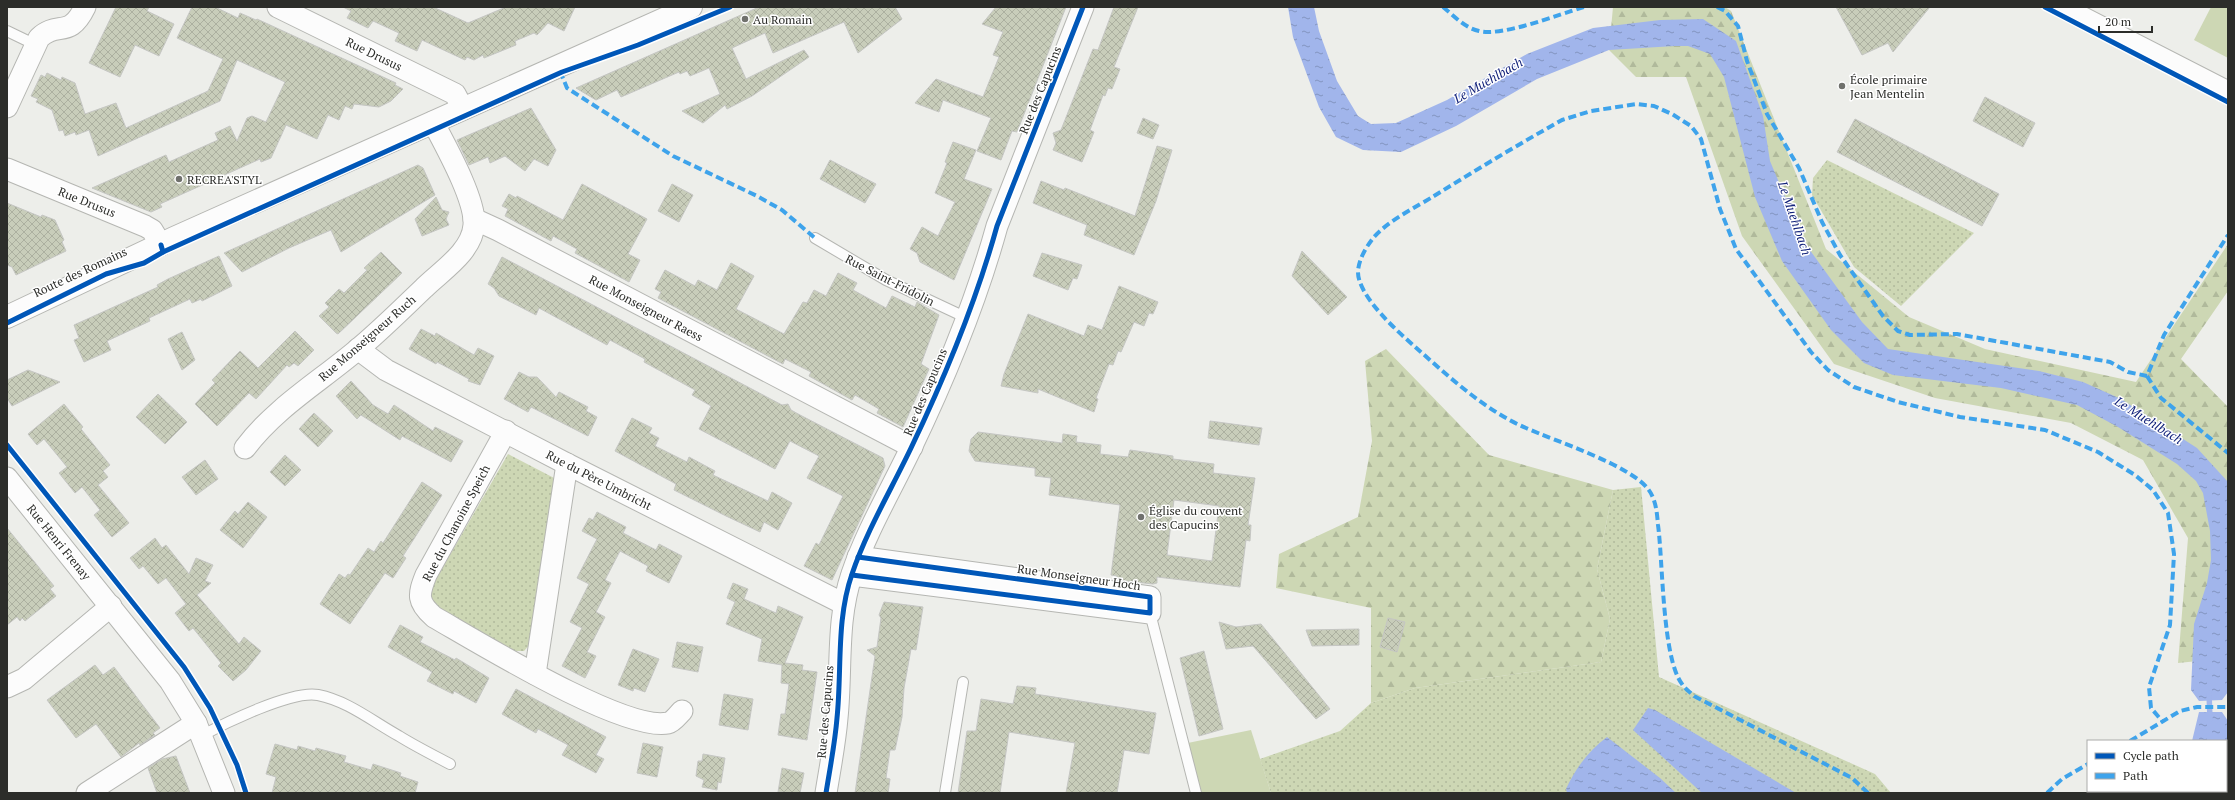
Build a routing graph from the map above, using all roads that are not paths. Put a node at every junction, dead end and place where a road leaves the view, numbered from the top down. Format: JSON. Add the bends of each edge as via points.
{"nodes":[{"id":1,"x":85,"y":7,"type":"edge"},
{"id":2,"x":278,"y":7,"type":"edge"},
{"id":3,"x":691,"y":7,"type":"edge"},
{"id":4,"x":1083,"y":7,"type":"edge"},
{"id":5,"x":2062,"y":7,"type":"edge"},
{"id":6,"x":7,"y":31,"type":"edge"},
{"id":7,"x":36,"y":45,"type":"junction"},
{"id":8,"x":2228,"y":92,"type":"edge"},
{"id":9,"x":7,"y":107,"type":"edge"},
{"id":10,"x":463,"y":108,"type":"junction"},
{"id":11,"x":432,"y":122,"type":"junction"},
{"id":12,"x":7,"y":168,"type":"edge"},
{"id":13,"x":474,"y":219,"type":"junction"},
{"id":14,"x":815,"y":238,"type":"dead end"},
{"id":15,"x":161,"y":245,"type":"junction"},
{"id":16,"x":7,"y":318,"type":"edge"},
{"id":17,"x":967,"y":318,"type":"junction"},
{"id":18,"x":358,"y":349,"type":"junction"},
{"id":19,"x":506,"y":432,"type":"junction"},
{"id":20,"x":912,"y":447,"type":"junction"},
{"id":21,"x":246,"y":448,"type":"dead end"},
{"id":22,"x":567,"y":464,"type":"junction"},
{"id":23,"x":7,"y":478,"type":"edge"},
{"id":24,"x":855,"y":566,"type":"junction"},
{"id":25,"x":844,"y":604,"type":"junction"},
{"id":26,"x":111,"y":606,"type":"junction"},
{"id":27,"x":1150,"y":613,"type":"joint"},
{"id":28,"x":535,"y":674,"type":"junction"},
{"id":29,"x":963,"y":682,"type":"dead end"},
{"id":30,"x":7,"y":687,"type":"edge"},
{"id":31,"x":682,"y":711,"type":"dead end"},
{"id":32,"x":199,"y":730,"type":"junction"},
{"id":33,"x":450,"y":764,"type":"dead end"},
{"id":34,"x":87,"y":793,"type":"edge"},
{"id":35,"x":224,"y":793,"type":"edge"},
{"id":36,"x":826,"y":793,"type":"edge"},
{"id":37,"x":945,"y":793,"type":"edge"},
{"id":38,"x":1196,"y":793,"type":"edge"}],
"edges":[{"from":1,"to":7,"type":"street","via":[[76,22],[64,29],[45,32]]},
{"from":2,"to":10,"type":"street","name":"Rue Drusus","via":[[455,94]]},
{"from":3,"to":10,"type":"main road","name":"Route des Romains"},
{"from":4,"to":17,"type":"street","name":"Rue des Capucins","via":[[997,226],[987,264]]},
{"from":5,"to":8,"type":"street"},
{"from":6,"to":7,"type":"lane"},
{"from":7,"to":9,"type":"street"},
{"from":10,"to":11,"type":"main road","name":"Route des Romains"},
{"from":11,"to":13,"type":"street","via":[[470,200]]},
{"from":11,"to":15,"type":"main road","name":"Route des Romains"},
{"from":12,"to":15,"type":"street","name":"Rue Drusus","via":[[145,226],[152,230]]},
{"from":13,"to":18,"type":"street","name":"Rue Monseigneur Ruch","via":[[470,239],[463,250]]},
{"from":13,"to":20,"type":"street","name":"Rue Monseigneur Raess"},
{"from":14,"to":17,"type":"lane","name":"Rue Saint-Fridolin","via":[[886,280]]},
{"from":15,"to":16,"type":"main road","name":"Route des Romains"},
{"from":17,"to":20,"type":"street","name":"Rue des Capucins"},
{"from":18,"to":19,"type":"street","name":"Rue du Père Umbricht","via":[[386,370]]},
{"from":18,"to":21,"type":"street","name":"Rue Monseigneur Ruch","via":[[275,416]]},
{"from":19,"to":22,"type":"street","name":"Rue du Père Umbricht"},
{"from":19,"to":28,"type":"street","name":"Rue du Chanoine Speich","via":[[426,575],[420,598],[424,608],[434,617]]},
{"from":20,"to":24,"type":"street","name":"Rue des Capucins"},
{"from":22,"to":25,"type":"street","name":"Rue du Père Umbricht"},
{"from":22,"to":28,"type":"street"},
{"from":23,"to":26,"type":"street","name":"Rue Henri Frenay"},
{"from":24,"to":25,"type":"street","name":"Rue des Capucins"},
{"from":24,"to":27,"type":"street"},
{"from":25,"to":36,"type":"street","name":"Rue des Capucins","via":[[837,718]]},
{"from":26,"to":30,"type":"street","via":[[24,679]]},
{"from":26,"to":32,"type":"street","name":"Rue Henri Frenay","via":[[170,681]]},
{"from":27,"to":38,"type":"lane"},
{"from":28,"to":31,"type":"street","name":"Rue du Chanoine Speich","via":[[580,697],[639,721],[670,723]]},
{"from":29,"to":37,"type":"lane"},
{"from":32,"to":33,"type":"lane","via":[[219,726],[288,698],[316,695],[348,705],[399,737]]},
{"from":32,"to":34,"type":"street"},
{"from":32,"to":35,"type":"street","name":"Rue Henri Frenay"}]}
